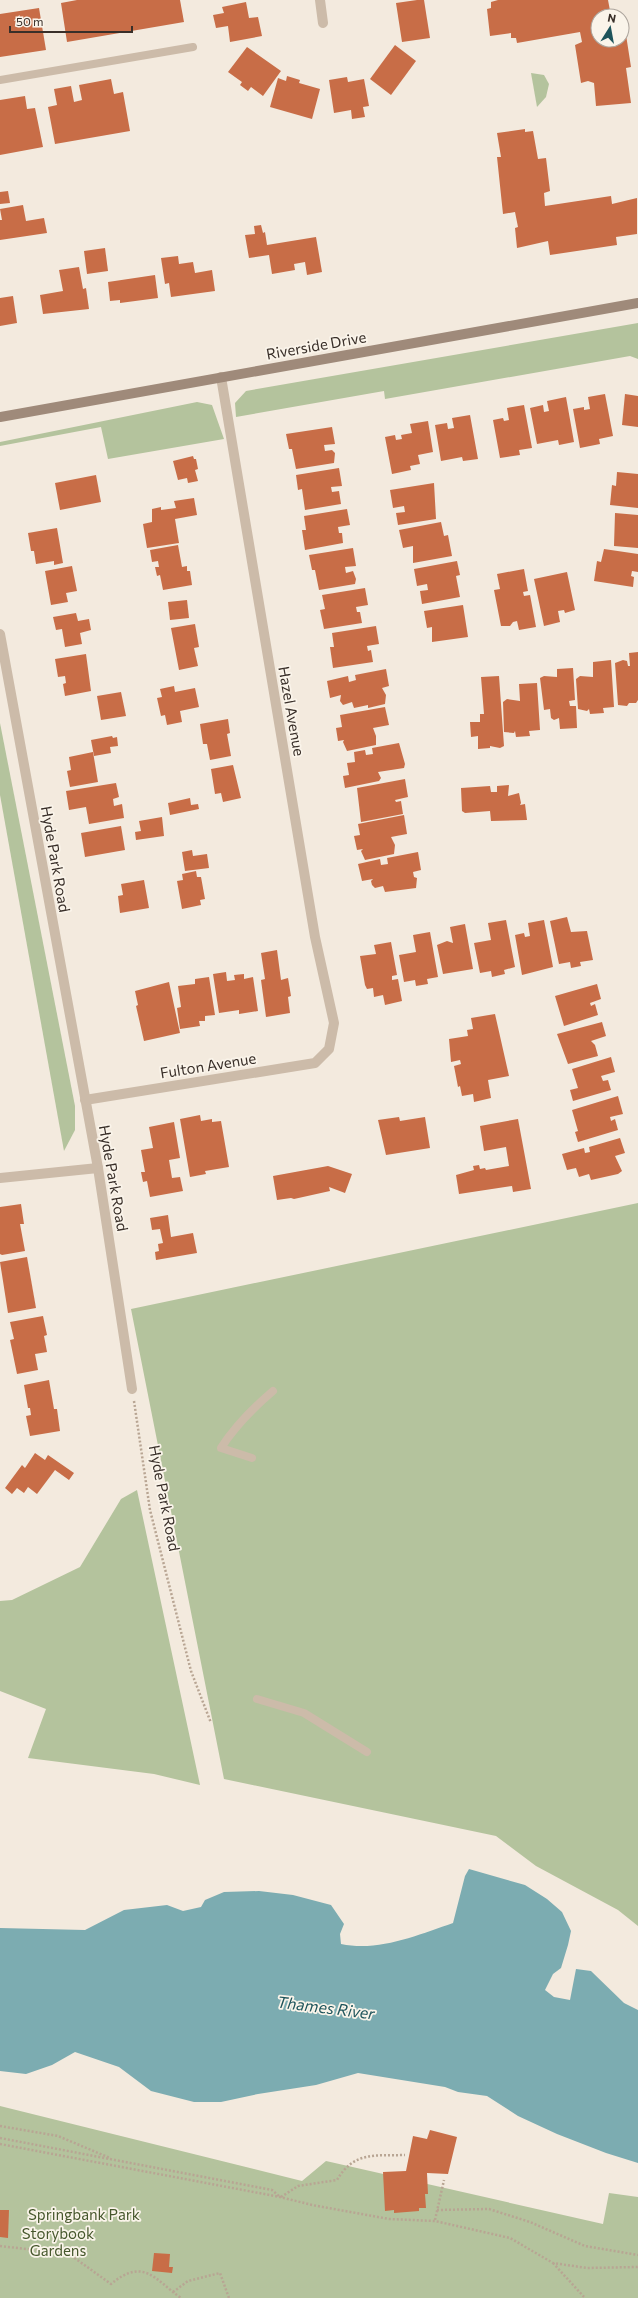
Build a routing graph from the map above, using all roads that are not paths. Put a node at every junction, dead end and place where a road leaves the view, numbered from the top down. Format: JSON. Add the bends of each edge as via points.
{"nodes":[{"id":1,"x":320,"y":0,"type":"edge"},
{"id":2,"x":323,"y":23,"type":"dead end"},
{"id":3,"x":194,"y":47,"type":"dead end"},
{"id":4,"x":0,"y":80,"type":"edge"},
{"id":5,"x":638,"y":303,"type":"edge"},
{"id":6,"x":221,"y":378,"type":"junction"},
{"id":7,"x":0,"y":418,"type":"edge"},
{"id":8,"x":0,"y":634,"type":"edge"},
{"id":9,"x":329,"y":1049,"type":"joint"},
{"id":10,"x":85,"y":1100,"type":"junction"},
{"id":11,"x":98,"y":1168,"type":"junction"},
{"id":12,"x":0,"y":1178,"type":"edge"},
{"id":13,"x":132,"y":1389,"type":"road end"},
{"id":14,"x":273,"y":1391,"type":"dead end"},
{"id":15,"x":252,"y":1458,"type":"dead end"},
{"id":16,"x":257,"y":1699,"type":"dead end"},
{"id":17,"x":367,"y":1752,"type":"dead end"}],
"edges":[{"from":1,"to":2,"type":"street"},
{"from":3,"to":4,"type":"lane"},
{"from":5,"to":6,"type":"main road","name":"Riverside Drive"},
{"from":6,"to":7,"type":"main road","name":"Riverside Drive"},
{"from":6,"to":9,"type":"street","name":"Hazel Avenue","via":[[315,937],[334,1023]]},
{"from":8,"to":10,"type":"street","name":"Hyde Park Road"},
{"from":9,"to":10,"type":"street","name":"Fulton Avenue","via":[[315,1063]]},
{"from":10,"to":11,"type":"street","name":"Hyde Park Road"},
{"from":11,"to":12,"type":"street"},
{"from":11,"to":13,"type":"street","name":"Hyde Park Road"},
{"from":14,"to":15,"type":"lane","via":[[251,1410],[221,1448]]},
{"from":16,"to":17,"type":"lane","via":[[304,1713]]}]}
